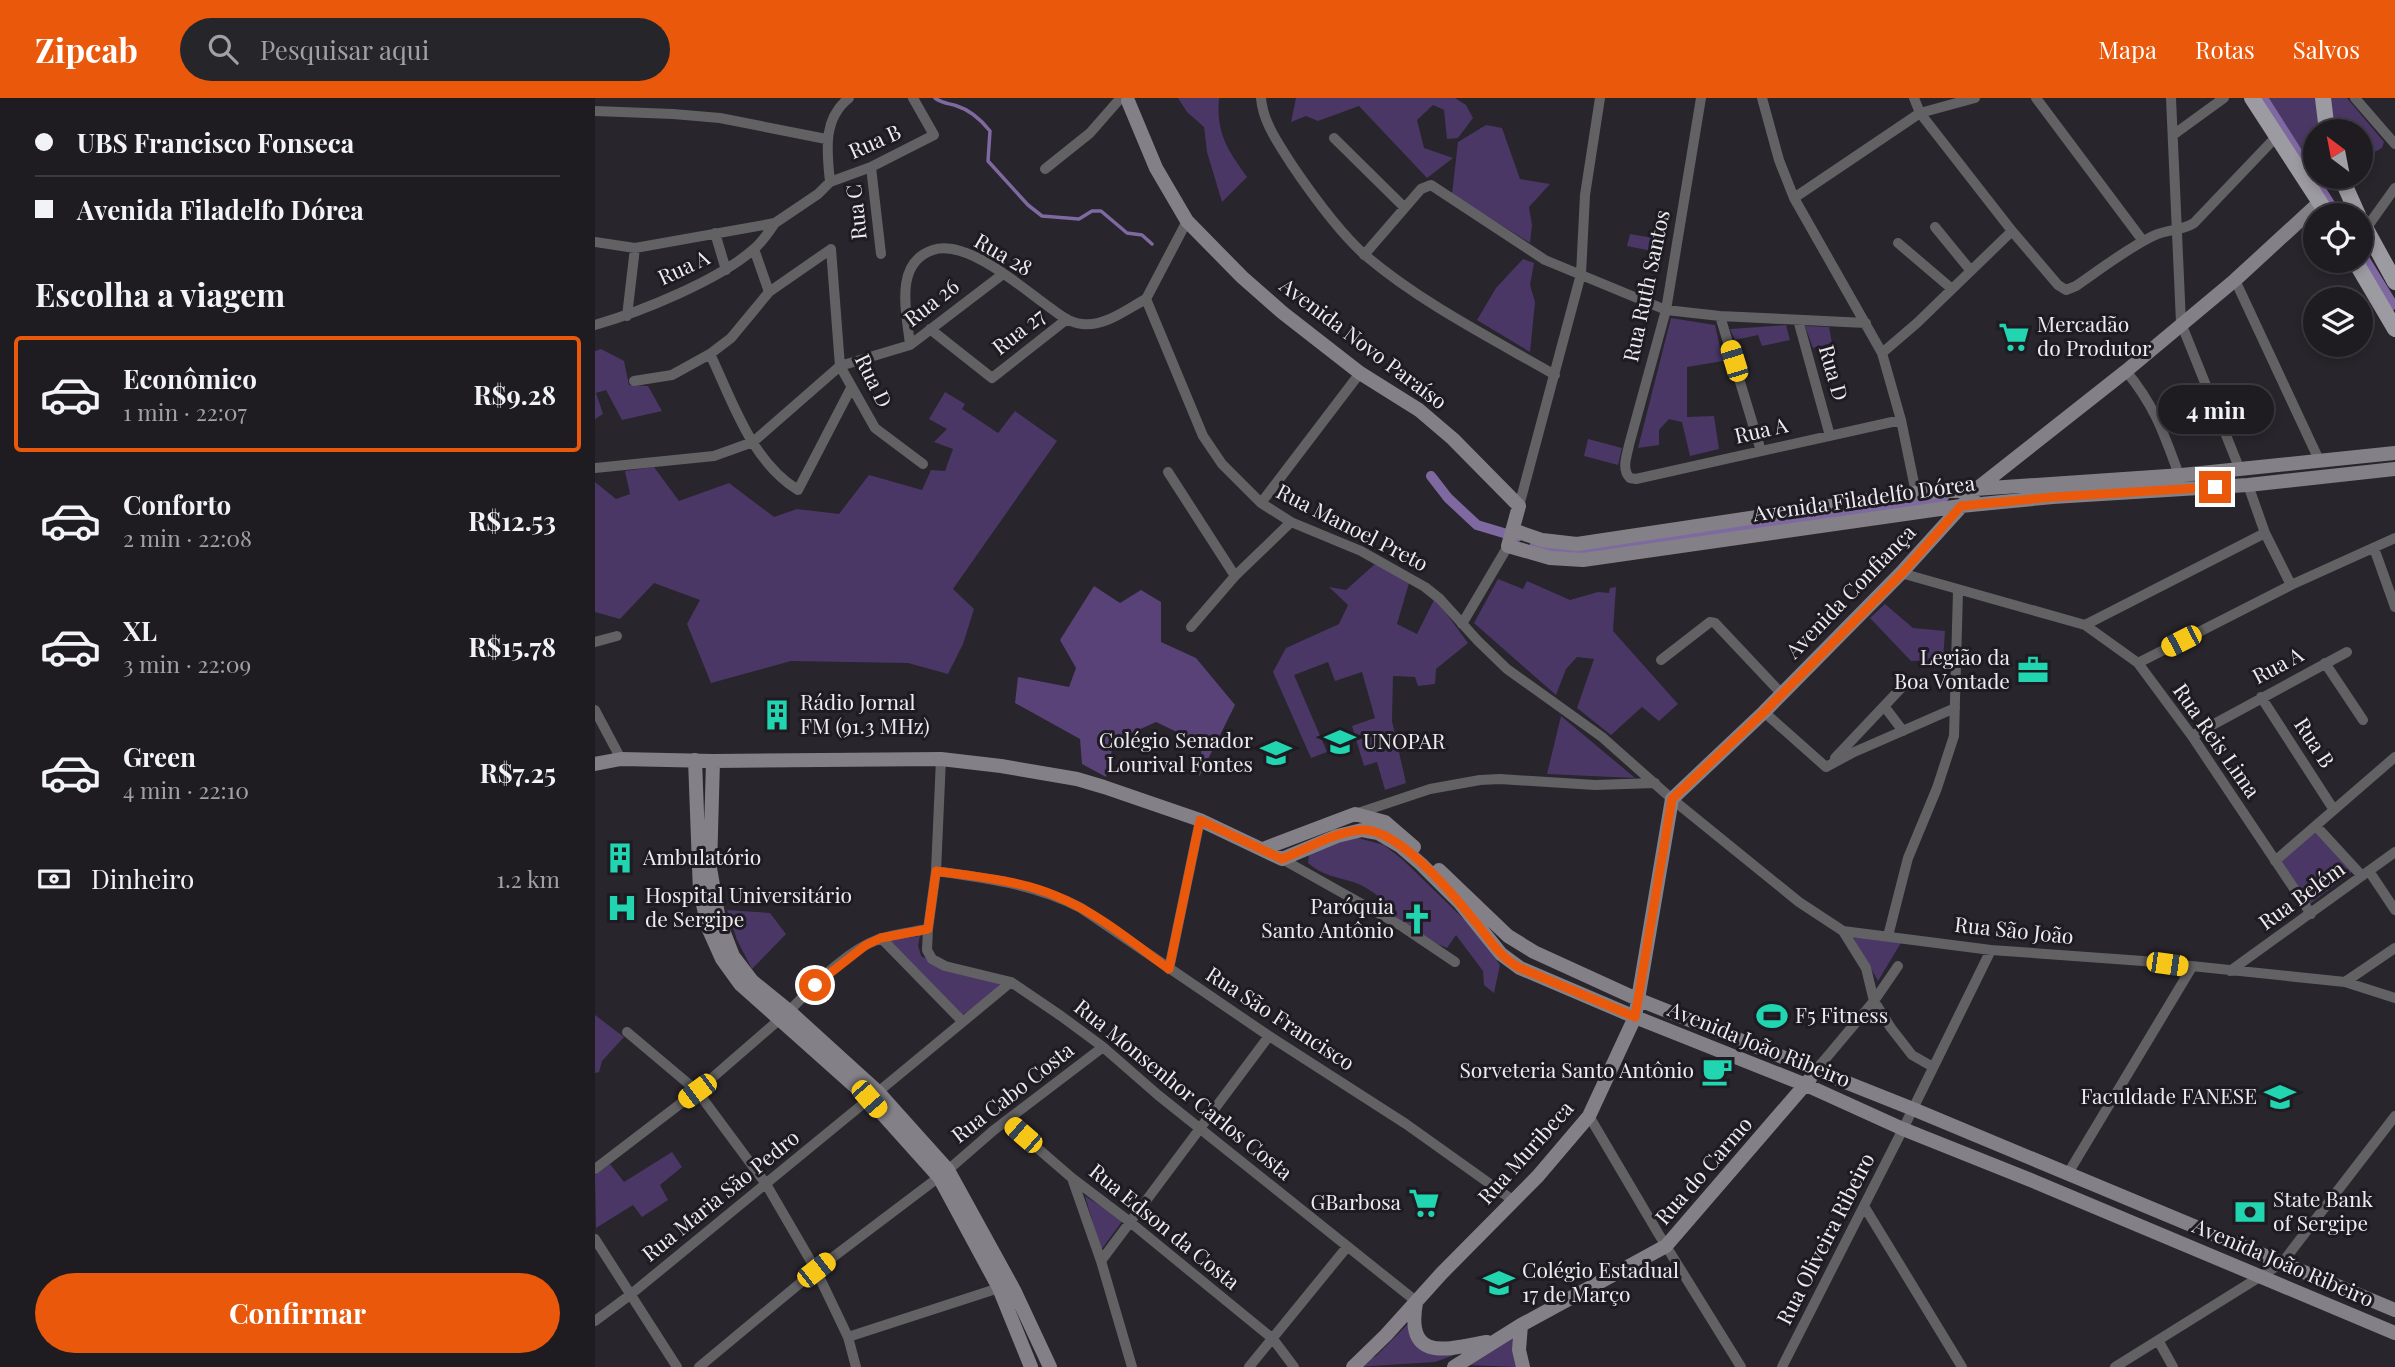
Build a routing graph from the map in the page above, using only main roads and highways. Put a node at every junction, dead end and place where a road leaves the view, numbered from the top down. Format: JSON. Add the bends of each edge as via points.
{"nodes":[{"id":1,"x":2252,"y":98,"type":"edge"},
{"id":2,"x":2323,"y":98,"type":"edge"},
{"id":3,"x":2326,"y":119,"type":"edge"},
{"id":4,"x":2321,"y":203,"type":"edge"},
{"id":5,"x":2373,"y":242,"type":"edge"},
{"id":6,"x":2362,"y":273,"type":"edge"},
{"id":7,"x":2395,"y":282,"type":"edge"},
{"id":8,"x":2392,"y":322,"type":"edge"}],
"edges":[{"from":1,"to":4,"type":"main road"},
{"from":2,"to":3,"type":"main road"},
{"from":5,"to":7,"type":"main road"},
{"from":6,"to":8,"type":"main road"}]}
